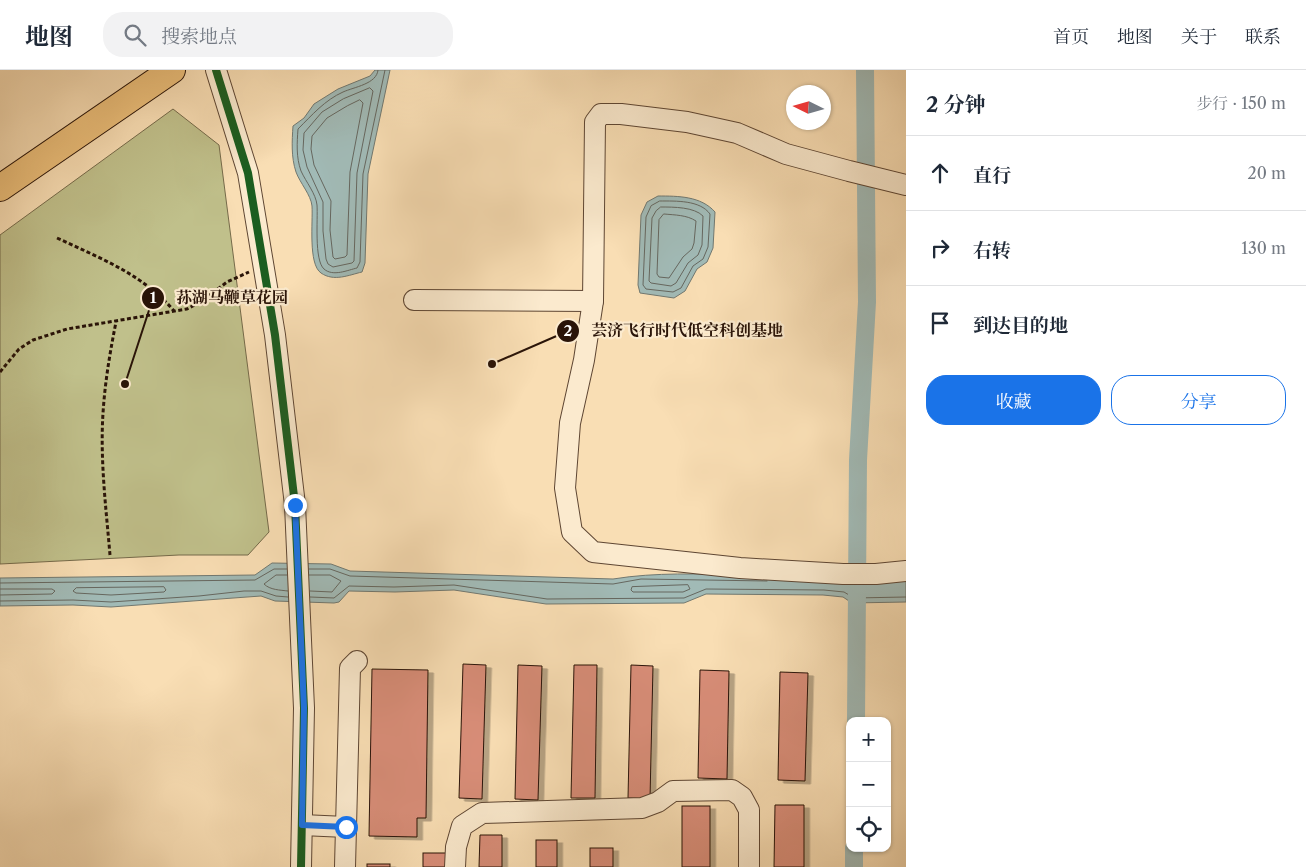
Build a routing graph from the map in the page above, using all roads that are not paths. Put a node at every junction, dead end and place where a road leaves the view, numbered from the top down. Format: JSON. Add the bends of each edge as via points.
{"nodes":[{"id":1,"x":172,"y":70,"type":"edge"},
{"id":2,"x":216,"y":70,"type":"edge"},
{"id":3,"x":906,"y":185,"type":"edge"},
{"id":4,"x":0,"y":188,"type":"edge"},
{"id":5,"x":414,"y":300,"type":"dead end"},
{"id":6,"x":593,"y":302,"type":"junction"},
{"id":7,"x":906,"y":570,"type":"edge"},
{"id":8,"x":357,"y":661,"type":"dead end"},
{"id":9,"x":302,"y":825,"type":"junction"},
{"id":10,"x":346,"y":827,"type":"junction"},
{"id":11,"x":301,"y":867,"type":"edge"},
{"id":12,"x":345,"y":867,"type":"edge"},
{"id":13,"x":455,"y":867,"type":"edge"},
{"id":14,"x":748,"y":867,"type":"edge"}],
"edges":[{"from":1,"to":4,"type":"main road"},
{"from":2,"to":9,"type":"street","via":[[248,174],[274,335],[295,505],[304,708]]},
{"from":3,"to":6,"type":"street","via":[[786,154],[737,133],[687,122],[601,114],[595,122]]},
{"from":5,"to":6,"type":"street"},
{"from":6,"to":7,"type":"street","via":[[570,423],[565,488],[572,532],[593,552],[740,568],[842,574]]},
{"from":8,"to":10,"type":"street","via":[[350,668]]},
{"from":9,"to":10,"type":"street"},
{"from":9,"to":11,"type":"street"},
{"from":10,"to":12,"type":"street"},
{"from":13,"to":14,"type":"street","via":[[462,826],[482,813],[642,808],[673,791],[732,790],[742,797],[749,810]]}]}
